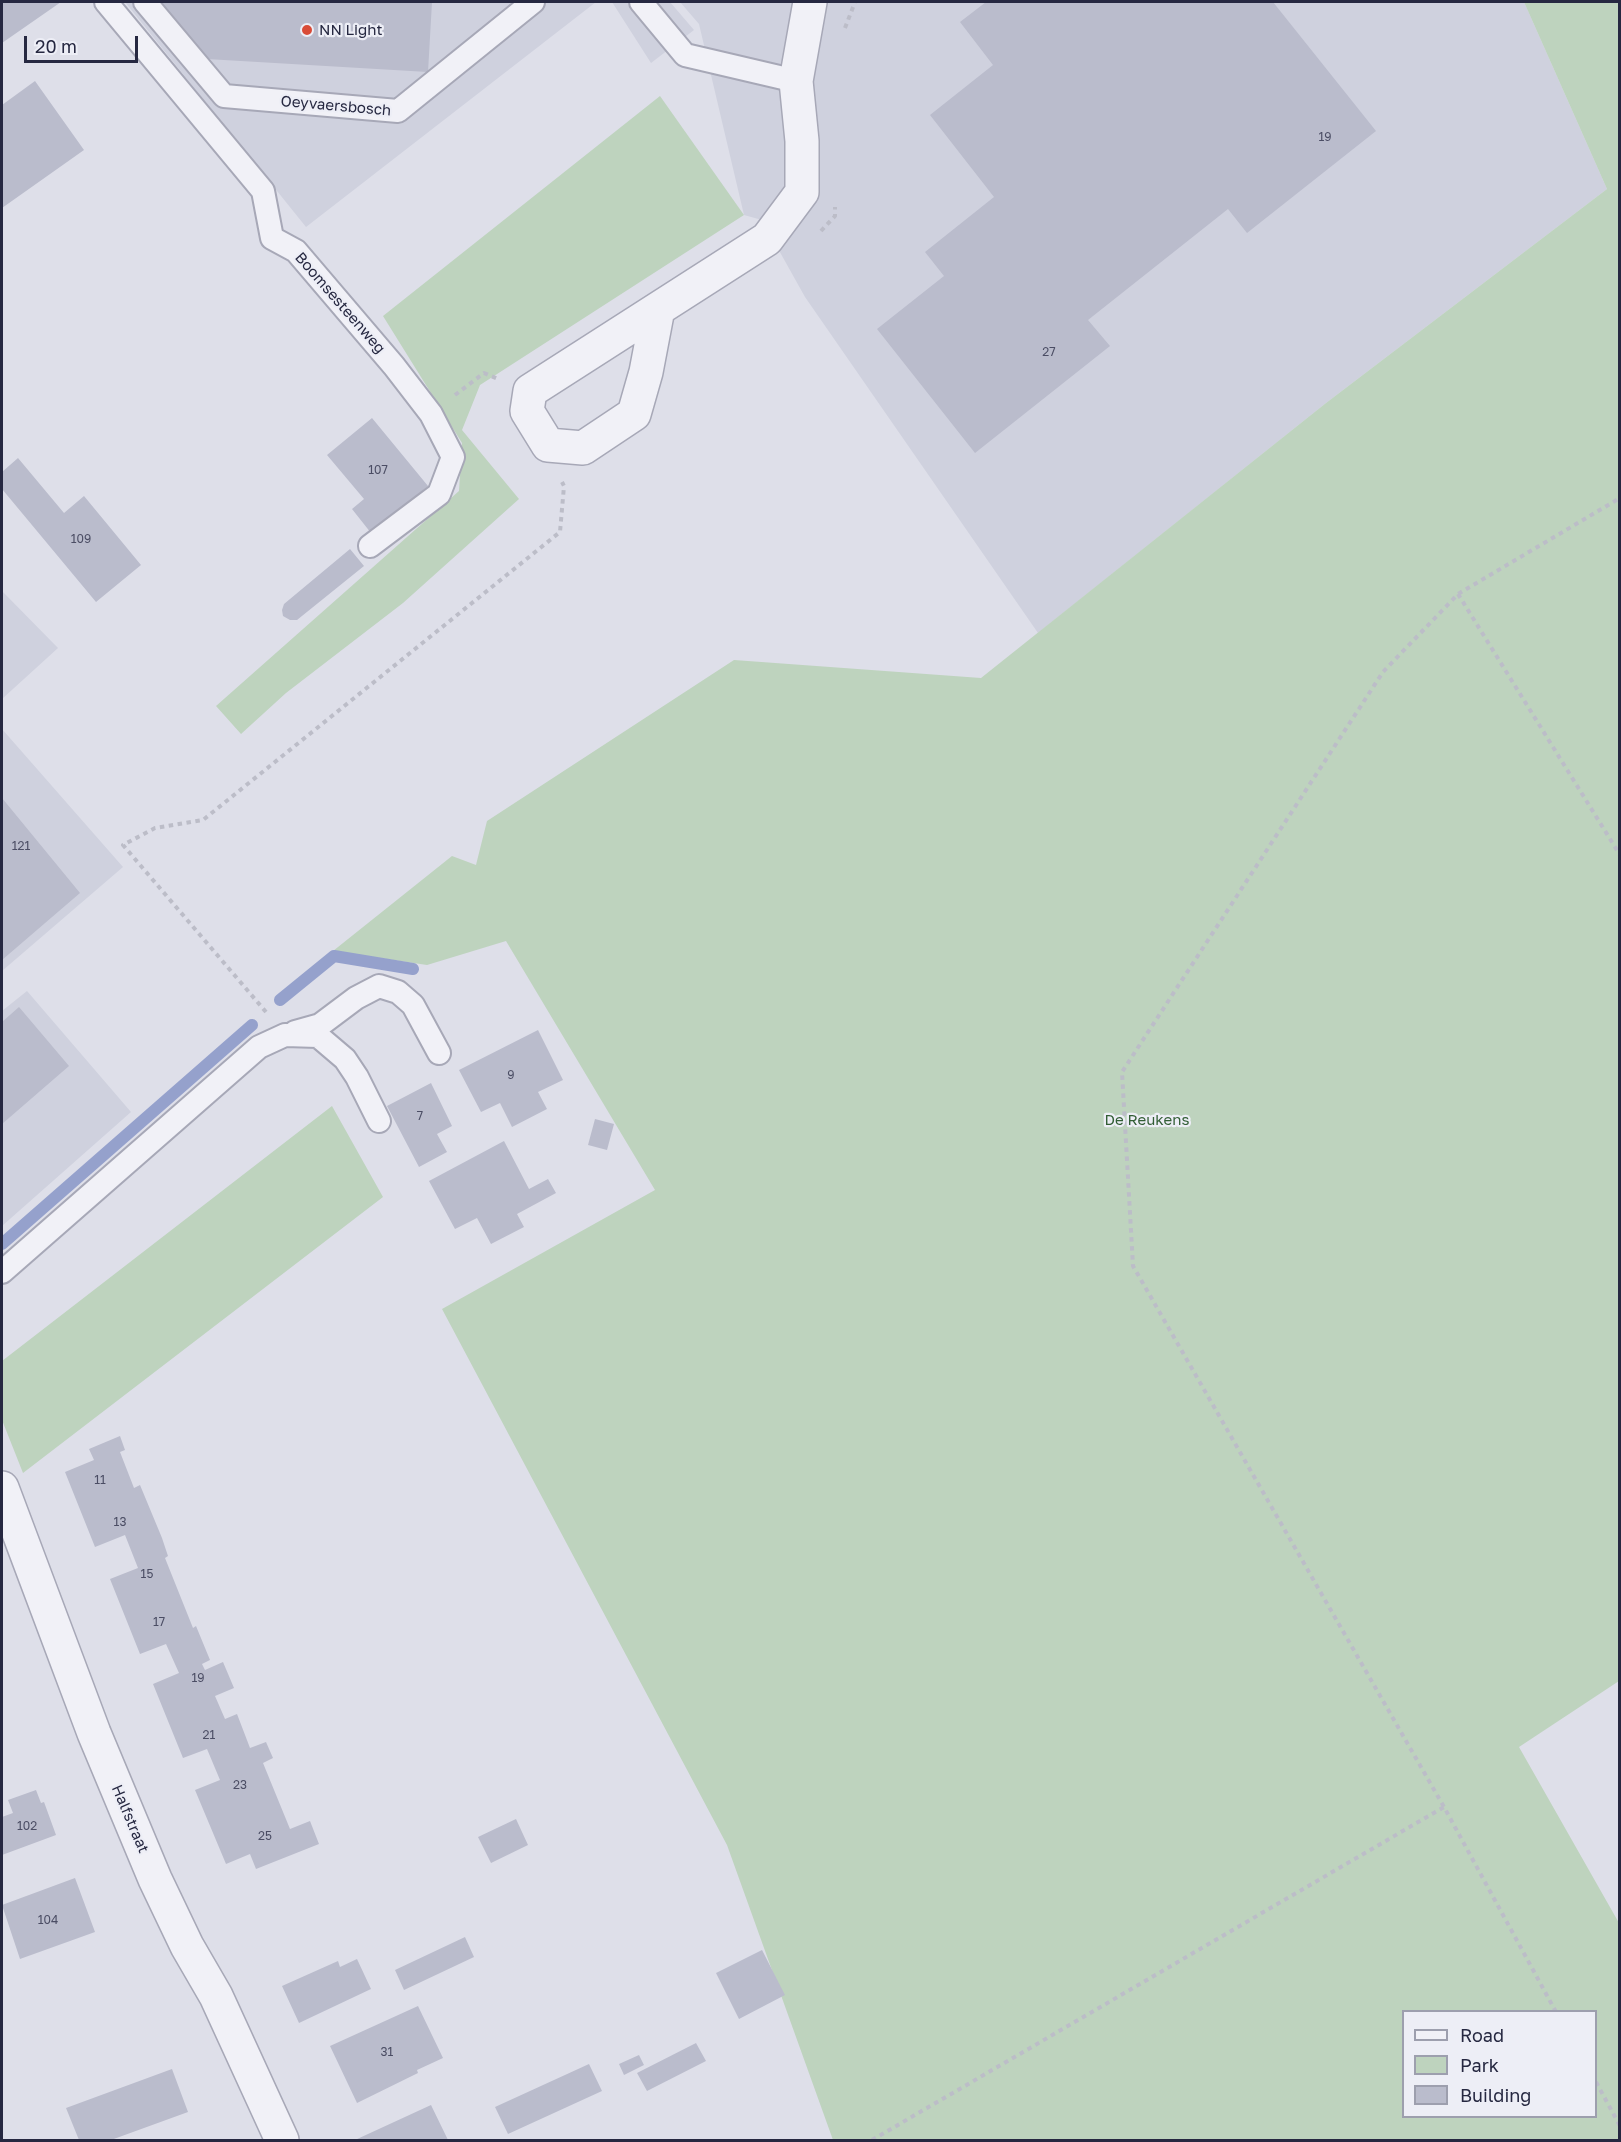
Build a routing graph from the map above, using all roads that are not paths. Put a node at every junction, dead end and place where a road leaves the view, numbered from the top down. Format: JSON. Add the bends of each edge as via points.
{"nodes":[{"id":1,"x":106,"y":2,"type":"edge"},
{"id":2,"x":144,"y":2,"type":"edge"},
{"id":3,"x":533,"y":2,"type":"edge"},
{"id":4,"x":641,"y":2,"type":"edge"},
{"id":5,"x":810,"y":2,"type":"edge"},
{"id":6,"x":796,"y":81,"type":"junction"},
{"id":7,"x":658,"y":309,"type":"junction"},
{"id":8,"x":370,"y":546,"type":"dead end"},
{"id":9,"x":285,"y":1035,"type":"junction"},
{"id":10,"x":439,"y":1053,"type":"dead end"},
{"id":11,"x":379,"y":1121,"type":"dead end"},
{"id":12,"x":2,"y":1272,"type":"edge"},
{"id":13,"x":2,"y":1488,"type":"edge"},
{"id":14,"x":282,"y":2140,"type":"edge"}],
"edges":[{"from":1,"to":8,"type":"lane","name":"Boomsesteenweg","via":[[263,191],[272,238],[296,250],[394,366],[430,414],[453,457],[439,494]]},
{"from":2,"to":3,"type":"lane","name":"Oeyvaersbosch","via":[[224,96],[398,111]]},
{"from":4,"to":6,"type":"lane","via":[[685,55]]},
{"from":5,"to":6,"type":"street"},
{"from":6,"to":7,"type":"street","via":[[802,192],[767,238]]},
{"from":7,"to":7,"type":"street","via":[[633,414],[583,448],[548,445],[527,411],[530,391]]},
{"from":9,"to":10,"type":"lane","via":[[320,1025],[379,986],[398,992],[413,1005]]},
{"from":9,"to":11,"type":"lane","via":[[318,1036],[345,1059]]},
{"from":9,"to":12,"type":"lane","via":[[260,1047]]},
{"from":13,"to":14,"type":"street","name":"Halfstraat","via":[[94,1733],[155,1879],[216,1996]]}]}
